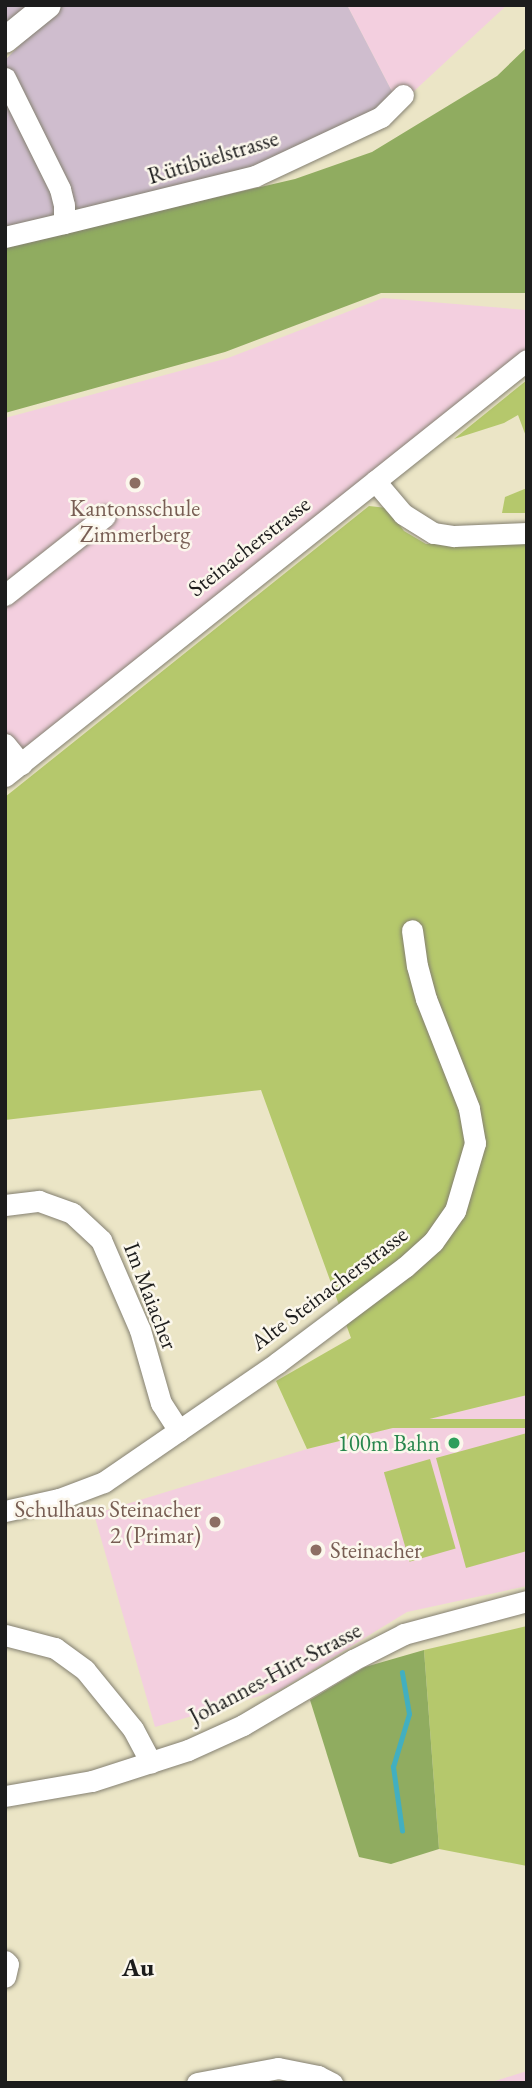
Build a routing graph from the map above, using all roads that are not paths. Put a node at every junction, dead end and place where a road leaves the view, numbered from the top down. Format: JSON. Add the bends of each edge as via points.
{"nodes":[{"id":1,"x":48,"y":5,"type":"edge"},
{"id":2,"x":5,"y":40,"type":"edge"},
{"id":3,"x":5,"y":78,"type":"edge"},
{"id":4,"x":403,"y":95,"type":"dead end"},
{"id":5,"x":64,"y":223,"type":"junction"},
{"id":6,"x":5,"y":236,"type":"edge"},
{"id":7,"x":527,"y":360,"type":"edge"},
{"id":8,"x":375,"y":481,"type":"junction"},
{"id":9,"x":105,"y":516,"type":"dead end"},
{"id":10,"x":527,"y":533,"type":"edge"},
{"id":11,"x":5,"y":595,"type":"edge"},
{"id":12,"x":5,"y":744,"type":"edge"},
{"id":13,"x":13,"y":770,"type":"edge"},
{"id":14,"x":412,"y":930,"type":"dead end"},
{"id":15,"x":5,"y":1205,"type":"edge"},
{"id":16,"x":180,"y":1431,"type":"junction"},
{"id":17,"x":5,"y":1511,"type":"edge"},
{"id":18,"x":527,"y":1601,"type":"edge"},
{"id":19,"x":5,"y":1635,"type":"edge"},
{"id":20,"x":151,"y":1763,"type":"junction"},
{"id":21,"x":5,"y":1796,"type":"edge"},
{"id":22,"x":5,"y":1961,"type":"edge"},
{"id":23,"x":5,"y":1977,"type":"edge"},
{"id":24,"x":197,"y":2083,"type":"edge"},
{"id":25,"x":331,"y":2083,"type":"edge"}],
"edges":[{"from":1,"to":2,"type":"main road"},
{"from":3,"to":5,"type":"street","via":[[60,189]]},
{"from":4,"to":5,"type":"street","name":"Rütibüelstrasse","via":[[381,117],[255,176]]},
{"from":5,"to":6,"type":"street","name":"Rütibüelstrasse"},
{"from":7,"to":8,"type":"street","name":"Steinacherstrasse"},
{"from":8,"to":10,"type":"street","via":[[403,514],[434,533]]},
{"from":8,"to":13,"type":"street","name":"Steinacherstrasse"},
{"from":9,"to":11,"type":"street"},
{"from":12,"to":13,"type":"street"},
{"from":14,"to":16,"type":"street","name":"Alte Steinacherstrasse","via":[[416,967],[469,1108],[475,1143],[455,1211],[433,1242],[405,1267]]},
{"from":15,"to":16,"type":"street","name":"Im Maiacher","via":[[39,1201],[72,1213],[101,1240],[140,1330],[161,1403]]},
{"from":16,"to":17,"type":"street","name":"Alte Steinacherstrasse","via":[[104,1482],[70,1496]]},
{"from":18,"to":20,"type":"street","name":"Johannes-Hirt-Strasse","via":[[404,1634],[243,1725]]},
{"from":19,"to":20,"type":"street","via":[[55,1648],[85,1670],[133,1729]]},
{"from":20,"to":21,"type":"street","name":"Johannes-Hirt-Strasse","via":[[70,1786]]},
{"from":22,"to":23,"type":"street"},
{"from":24,"to":25,"type":"street","via":[[278,2068]]}]}
